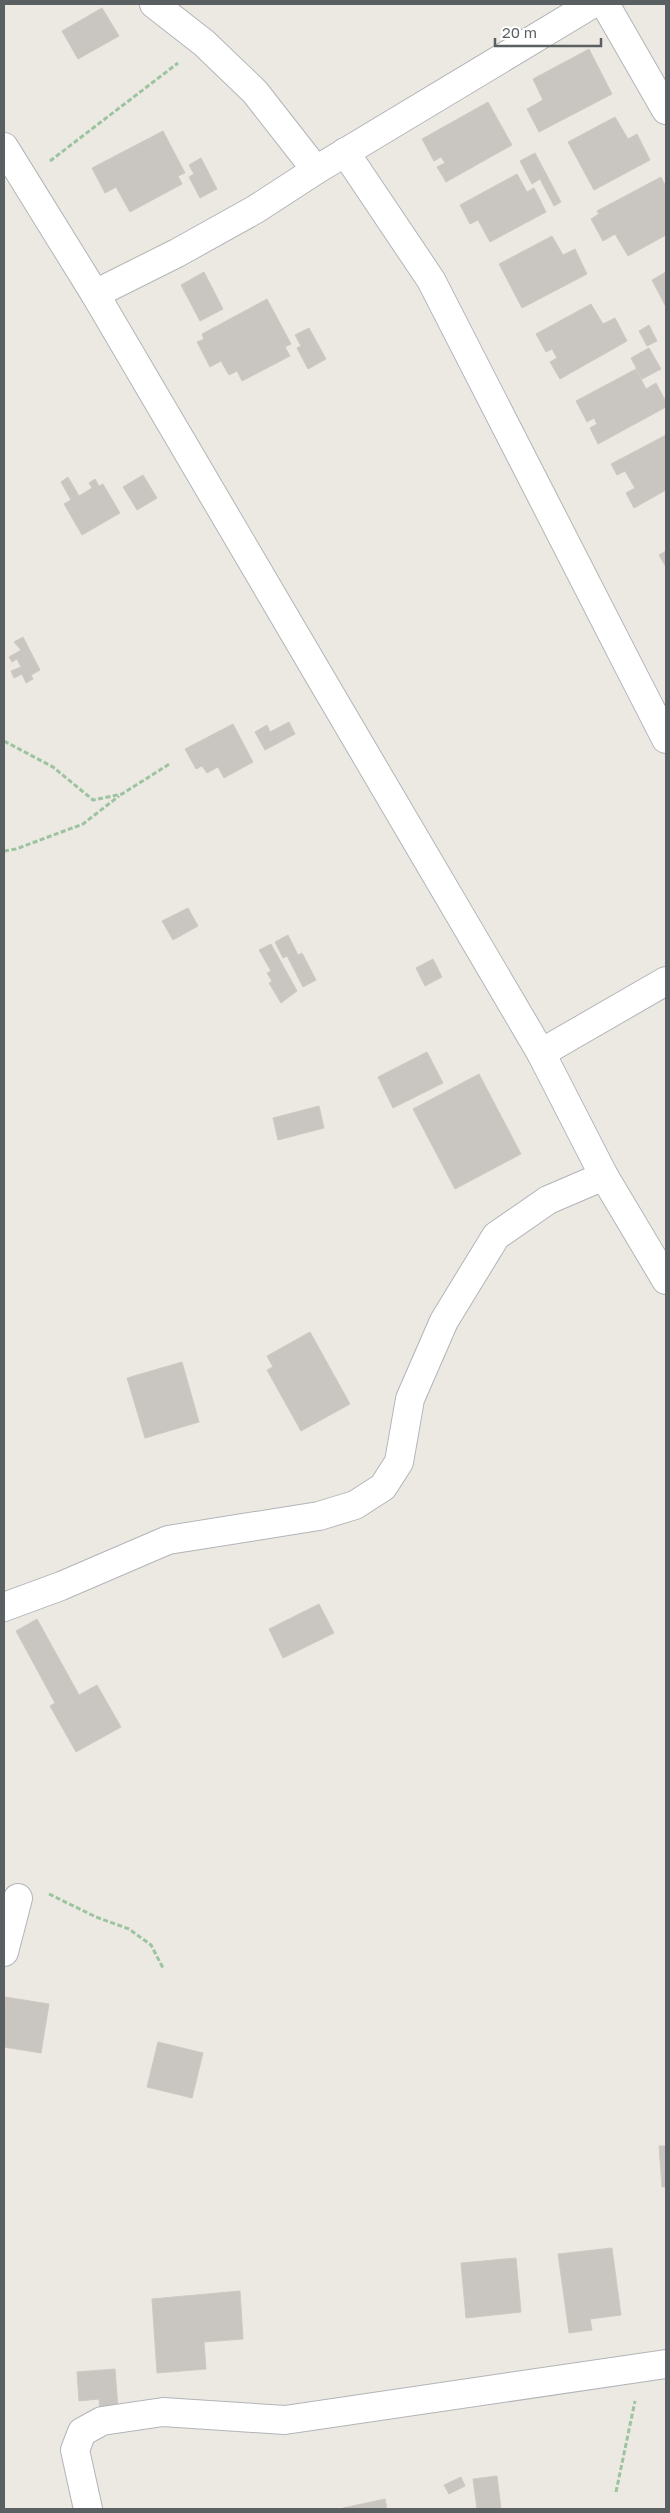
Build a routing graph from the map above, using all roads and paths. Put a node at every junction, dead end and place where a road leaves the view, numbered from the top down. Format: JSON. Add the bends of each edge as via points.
{"nodes":[{"id":1,"x":154,"y":4,"type":"edge"},
{"id":2,"x":592,"y":4,"type":"edge"},
{"id":3,"x":605,"y":4,"type":"edge"},
{"id":4,"x":204,"y":43,"type":"junction"},
{"id":5,"x":666,"y":110,"type":"edge"},
{"id":6,"x":4,"y":147,"type":"edge"},
{"id":7,"x":345,"y":152,"type":"junction"},
{"id":8,"x":316,"y":170,"type":"junction"},
{"id":9,"x":25,"y":180,"type":"junction"},
{"id":10,"x":95,"y":294,"type":"junction"},
{"id":11,"x":666,"y":739,"type":"edge"},
{"id":12,"x":4,"y":740,"type":"edge"},
{"id":13,"x":171,"y":763,"type":"dead end"},
{"id":14,"x":122,"y":794,"type":"junction"},
{"id":15,"x":4,"y":851,"type":"edge"},
{"id":16,"x":666,"y":981,"type":"edge"},
{"id":17,"x":541,"y":1053,"type":"junction"},
{"id":18,"x":604,"y":1176,"type":"junction"},
{"id":19,"x":666,"y":1280,"type":"edge"},
{"id":20,"x":4,"y":1606,"type":"edge"},
{"id":21,"x":29,"y":1894,"type":"joint"},
{"id":22,"x":4,"y":1952,"type":"edge"},
{"id":23,"x":163,"y":1968,"type":"dead end"},
{"id":24,"x":662,"y":2364,"type":"edge"},
{"id":25,"x":616,"y":2492,"type":"dead end"},
{"id":26,"x":88,"y":2509,"type":"edge"}],
"edges":[{"from":1,"to":4,"type":"street"},
{"from":2,"to":7,"type":"street"},
{"from":3,"to":5,"type":"street"},
{"from":4,"to":8,"type":"street","via":[[255,92]]},
{"from":4,"to":9,"type":"path"},
{"from":6,"to":9,"type":"street"},
{"from":7,"to":8,"type":"street"},
{"from":7,"to":11,"type":"street","via":[[431,280]]},
{"from":8,"to":10,"type":"street","via":[[256,209]]},
{"from":9,"to":10,"type":"street"},
{"from":10,"to":17,"type":"street"},
{"from":12,"to":14,"type":"path","via":[[53,767],[93,800]]},
{"from":13,"to":14,"type":"path"},
{"from":14,"to":15,"type":"path","via":[[83,824]]},
{"from":16,"to":17,"type":"street"},
{"from":17,"to":18,"type":"street"},
{"from":18,"to":19,"type":"street"},
{"from":18,"to":20,"type":"street","via":[[548,1200],[496,1236],[444,1321],[410,1399],[399,1462],[383,1487],[355,1505],[319,1516],[168,1540],[61,1586]]},
{"from":21,"to":22,"type":"street"},
{"from":21,"to":23,"type":"path","via":[[129,1929],[152,1946]]},
{"from":24,"to":25,"type":"path","via":[[637,2394]]},
{"from":24,"to":26,"type":"street","via":[[285,2420],[163,2412],[102,2421],[82,2432],[75,2450]]}]}
